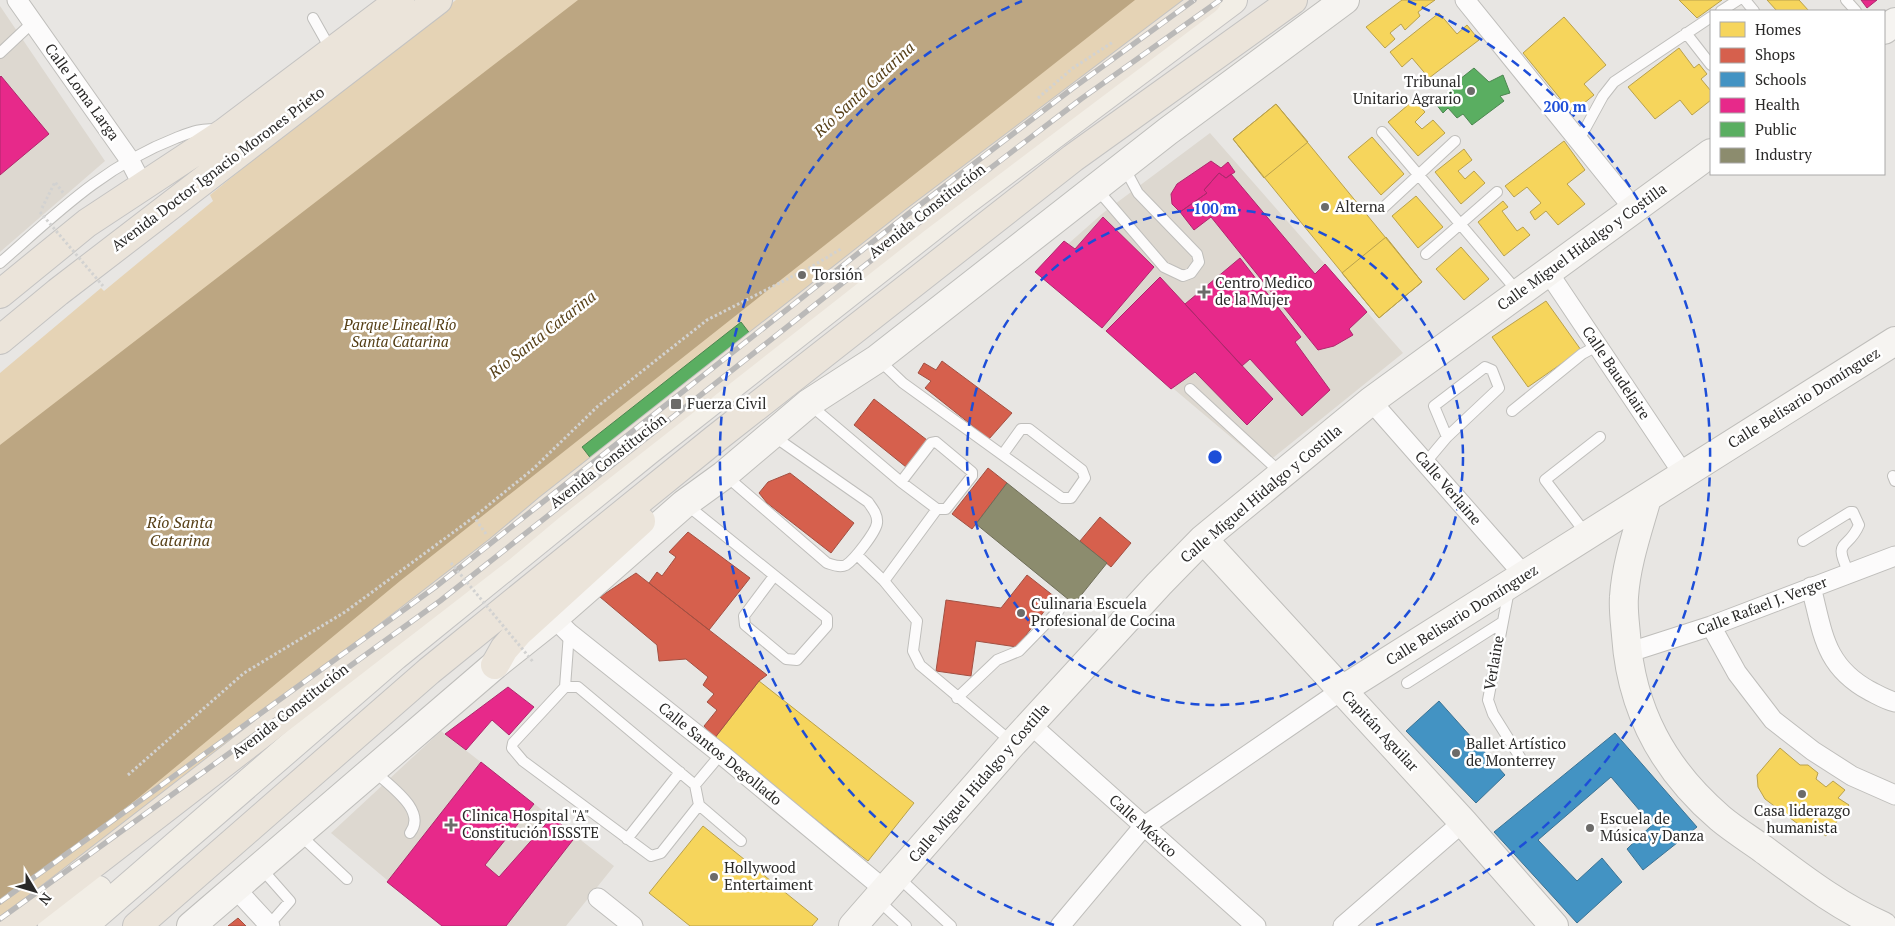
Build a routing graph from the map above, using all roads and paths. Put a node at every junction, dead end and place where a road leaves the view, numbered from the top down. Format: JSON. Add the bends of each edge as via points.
{"nodes":[{"id":1,"x":17,"y":0,"type":"edge"},
{"id":2,"x":400,"y":0,"type":"edge"},
{"id":3,"x":438,"y":0,"type":"edge"},
{"id":4,"x":1207,"y":0,"type":"edge"},
{"id":5,"x":1233,"y":0,"type":"edge"},
{"id":6,"x":1293,"y":0,"type":"edge"},
{"id":7,"x":1345,"y":0,"type":"edge"},
{"id":8,"x":1466,"y":0,"type":"edge"},
{"id":9,"x":1738,"y":0,"type":"edge"},
{"id":10,"x":1745,"y":0,"type":"edge"},
{"id":11,"x":1846,"y":0,"type":"edge"},
{"id":12,"x":1723,"y":10,"type":"edge"},
{"id":13,"x":1753,"y":10,"type":"edge"},
{"id":14,"x":1855,"y":10,"type":"edge"},
{"id":15,"x":312,"y":18,"type":"dead end"},
{"id":16,"x":1710,"y":18,"type":"edge"},
{"id":17,"x":32,"y":24,"type":"junction"},
{"id":18,"x":1686,"y":33,"type":"junction"},
{"id":19,"x":1114,"y":41,"type":"dead end"},
{"id":20,"x":332,"y":51,"type":"junction"},
{"id":21,"x":0,"y":53,"type":"edge"},
{"id":22,"x":1710,"y":64,"type":"edge"},
{"id":23,"x":1031,"y":104,"type":"dead end"},
{"id":24,"x":225,"y":132,"type":"junction"},
{"id":25,"x":1382,"y":132,"type":"dead end"},
{"id":26,"x":1579,"y":140,"type":"junction"},
{"id":27,"x":1456,"y":141,"type":"dead end"},
{"id":28,"x":1710,"y":155,"type":"edge"},
{"id":29,"x":129,"y":159,"type":"junction"},
{"id":30,"x":1124,"y":166,"type":"junction"},
{"id":31,"x":1418,"y":174,"type":"junction"},
{"id":32,"x":55,"y":182,"type":"dead end"},
{"id":33,"x":143,"y":186,"type":"junction"},
{"id":34,"x":1096,"y":188,"type":"junction"},
{"id":35,"x":1497,"y":192,"type":"dead end"},
{"id":36,"x":1383,"y":208,"type":"dead end"},
{"id":37,"x":1634,"y":209,"type":"junction"},
{"id":38,"x":1461,"y":224,"type":"junction"},
{"id":39,"x":849,"y":244,"type":"dead end"},
{"id":40,"x":1426,"y":254,"type":"dead end"},
{"id":41,"x":0,"y":263,"type":"edge"},
{"id":42,"x":1548,"y":272,"type":"junction"},
{"id":43,"x":103,"y":286,"type":"dead end"},
{"id":44,"x":1519,"y":293,"type":"junction"},
{"id":45,"x":0,"y":294,"type":"edge"},
{"id":46,"x":0,"y":340,"type":"edge"},
{"id":47,"x":1895,"y":341,"type":"edge"},
{"id":48,"x":1597,"y":346,"type":"junction"},
{"id":49,"x":877,"y":359,"type":"junction"},
{"id":50,"x":1190,"y":389,"type":"dead end"},
{"id":51,"x":1371,"y":401,"type":"junction"},
{"id":52,"x":809,"y":404,"type":"junction"},
{"id":53,"x":1512,"y":411,"type":"dead end"},
{"id":54,"x":771,"y":434,"type":"junction"},
{"id":55,"x":1447,"y":437,"type":"junction"},
{"id":56,"x":1600,"y":437,"type":"dead end"},
{"id":57,"x":715,"y":439,"type":"junction"},
{"id":58,"x":1003,"y":454,"type":"junction"},
{"id":59,"x":1426,"y":462,"type":"junction"},
{"id":60,"x":1282,"y":474,"type":"junction"},
{"id":61,"x":724,"y":475,"type":"junction"},
{"id":62,"x":1684,"y":475,"type":"junction"},
{"id":63,"x":901,"y":482,"type":"junction"},
{"id":64,"x":1647,"y":498,"type":"junction"},
{"id":65,"x":684,"y":504,"type":"junction"},
{"id":66,"x":937,"y":510,"type":"junction"},
{"id":67,"x":474,"y":517,"type":"junction"},
{"id":68,"x":486,"y":534,"type":"dead end"},
{"id":69,"x":1588,"y":535,"type":"junction"},
{"id":70,"x":1203,"y":539,"type":"junction"},
{"id":71,"x":1803,"y":540,"type":"dead end"},
{"id":72,"x":857,"y":555,"type":"junction"},
{"id":73,"x":1895,"y":556,"type":"edge"},
{"id":74,"x":451,"y":563,"type":"dead end"},
{"id":75,"x":1850,"y":573,"type":"junction"},
{"id":76,"x":774,"y":576,"type":"junction"},
{"id":77,"x":1517,"y":580,"type":"junction"},
{"id":78,"x":884,"y":581,"type":"junction"},
{"id":79,"x":1811,"y":587,"type":"junction"},
{"id":80,"x":1058,"y":610,"type":"dead end"},
{"id":81,"x":1501,"y":623,"type":"junction"},
{"id":82,"x":562,"y":626,"type":"junction"},
{"id":83,"x":1711,"y":626,"type":"junction"},
{"id":84,"x":1627,"y":653,"type":"junction"},
{"id":85,"x":534,"y":663,"type":"dead end"},
{"id":86,"x":495,"y":665,"type":"junction"},
{"id":87,"x":1407,"y":682,"type":"dead end"},
{"id":88,"x":564,"y":687,"type":"junction"},
{"id":89,"x":1342,"y":690,"type":"junction"},
{"id":90,"x":957,"y":698,"type":"junction"},
{"id":91,"x":1895,"y":702,"type":"edge"},
{"id":92,"x":1022,"y":734,"type":"junction"},
{"id":93,"x":721,"y":754,"type":"junction"},
{"id":94,"x":1523,"y":762,"type":"dead end"},
{"id":95,"x":372,"y":769,"type":"junction"},
{"id":96,"x":680,"y":772,"type":"junction"},
{"id":97,"x":128,"y":775,"type":"dead end"},
{"id":98,"x":255,"y":776,"type":"junction"},
{"id":99,"x":695,"y":785,"type":"junction"},
{"id":100,"x":1895,"y":794,"type":"edge"},
{"id":101,"x":699,"y":805,"type":"junction"},
{"id":102,"x":1463,"y":822,"type":"junction"},
{"id":103,"x":1143,"y":826,"type":"junction"},
{"id":104,"x":298,"y":833,"type":"junction"},
{"id":105,"x":410,"y":833,"type":"dead end"},
{"id":106,"x":627,"y":839,"type":"junction"},
{"id":107,"x":741,"y":841,"type":"dead end"},
{"id":108,"x":259,"y":866,"type":"junction"},
{"id":109,"x":346,"y":879,"type":"dead end"},
{"id":110,"x":234,"y":888,"type":"junction"},
{"id":111,"x":886,"y":889,"type":"junction"},
{"id":112,"x":598,"y":898,"type":"dead end"},
{"id":113,"x":13,"y":926,"type":"edge"},
{"id":114,"x":52,"y":926,"type":"edge"},
{"id":115,"x":83,"y":926,"type":"edge"},
{"id":116,"x":137,"y":926,"type":"edge"},
{"id":117,"x":191,"y":926,"type":"edge"},
{"id":118,"x":269,"y":926,"type":"edge"},
{"id":119,"x":633,"y":926,"type":"edge"},
{"id":120,"x":853,"y":926,"type":"edge"},
{"id":121,"x":906,"y":926,"type":"edge"},
{"id":122,"x":951,"y":926,"type":"edge"},
{"id":123,"x":1060,"y":926,"type":"edge"},
{"id":124,"x":1256,"y":926,"type":"edge"},
{"id":125,"x":1342,"y":926,"type":"edge"},
{"id":126,"x":1554,"y":926,"type":"edge"},
{"id":127,"x":1884,"y":926,"type":"edge"}],
"edges":[{"from":1,"to":17,"type":"street","name":"Calle Loma Larga"},
{"from":2,"to":20,"type":"highway","name":"Avenida Doctor Ignacio Morones Prieto"},
{"from":3,"to":46,"type":"highway","name":"Avenida Doctor Ignacio Morones Prieto","via":[[73,280]]},
{"from":4,"to":113,"type":"highway","name":"Avenida Constitución","via":[[917,219],[499,550]]},
{"from":5,"to":98,"type":"main road","name":"Avenida Constitución","via":[[965,201],[648,450],[395,656]]},
{"from":6,"to":57,"type":"highway","via":[[1073,158]]},
{"from":7,"to":30,"type":"street"},
{"from":8,"to":26,"type":"street"},
{"from":9,"to":12,"type":"lane"},
{"from":10,"to":13,"type":"lane"},
{"from":11,"to":14,"type":"lane"},
{"from":15,"to":20,"type":"lane"},
{"from":16,"to":18,"type":"lane"},
{"from":17,"to":21,"type":"lane"},
{"from":17,"to":29,"type":"street","name":"Calle Loma Larga"},
{"from":18,"to":22,"type":"lane"},
{"from":18,"to":26,"type":"lane","via":[[1614,82]]},
{"from":19,"to":23,"type":"path","via":[[1073,68]]},
{"from":20,"to":24,"type":"highway","name":"Avenida Doctor Ignacio Morones Prieto"},
{"from":24,"to":29,"type":"lane","via":[[212,129],[193,132]]},
{"from":24,"to":33,"type":"highway","name":"Avenida Doctor Ignacio Morones Prieto"},
{"from":25,"to":31,"type":"lane"},
{"from":26,"to":37,"type":"street"},
{"from":27,"to":31,"type":"lane"},
{"from":28,"to":37,"type":"street","name":"Calle Miguel Hidalgo y Costilla"},
{"from":29,"to":33,"type":"street","name":"Calle Loma Larga"},
{"from":29,"to":41,"type":"lane","via":[[98,179]]},
{"from":30,"to":34,"type":"street"},
{"from":30,"to":34,"type":"lane","via":[[1138,193],[1197,254],[1199,262],[1191,273],[1182,276],[1164,267]]},
{"from":31,"to":36,"type":"lane"},
{"from":31,"to":38,"type":"lane"},
{"from":32,"to":43,"type":"path","bridge":true,"via":[[40,212]]},
{"from":33,"to":45,"type":"highway","name":"Avenida Doctor Ignacio Morones Prieto","via":[[87,223]]},
{"from":34,"to":49,"type":"street"},
{"from":35,"to":38,"type":"lane"},
{"from":37,"to":42,"type":"street","name":"Calle Miguel Hidalgo y Costilla"},
{"from":38,"to":40,"type":"lane"},
{"from":38,"to":44,"type":"lane"},
{"from":39,"to":67,"type":"path","via":[[708,320],[598,406],[533,469]]},
{"from":42,"to":44,"type":"street","name":"Calle Miguel Hidalgo y Costilla"},
{"from":42,"to":48,"type":"street","name":"Calle Baudelaire"},
{"from":44,"to":51,"type":"street","name":"Calle Miguel Hidalgo y Costilla"},
{"from":47,"to":62,"type":"street","name":"Calle Belisario Domínguez"},
{"from":48,"to":53,"type":"lane","via":[[1582,354]]},
{"from":48,"to":62,"type":"street","name":"Calle Baudelaire"},
{"from":49,"to":52,"type":"street"},
{"from":49,"to":58,"type":"lane","via":[[903,383]]},
{"from":50,"to":60,"type":"lane"},
{"from":51,"to":59,"type":"street","name":"Calle Verlaine"},
{"from":51,"to":60,"type":"street","name":"Calle Miguel Hidalgo y Costilla"},
{"from":52,"to":54,"type":"street"},
{"from":52,"to":63,"type":"lane"},
{"from":54,"to":61,"type":"street"},
{"from":54,"to":72,"type":"lane","via":[[868,502],[876,514],[877,525]]},
{"from":55,"to":55,"type":"lane","via":[[1434,406],[1485,367],[1492,370],[1499,388]]},
{"from":55,"to":59,"type":"lane"},
{"from":56,"to":69,"type":"lane","via":[[1545,480]]},
{"from":57,"to":86,"type":"highway","via":[[707,457],[693,475],[524,627],[507,645]]},
{"from":57,"to":116,"type":"highway","via":[[429,671]]},
{"from":58,"to":58,"type":"lane","via":[[1065,499],[1071,498],[1085,478],[1082,470],[1029,429],[1021,430]]},
{"from":59,"to":77,"type":"street","name":"Calle Verlaine"},
{"from":60,"to":70,"type":"street","name":"Calle Miguel Hidalgo y Costilla"},
{"from":61,"to":65,"type":"street"},
{"from":61,"to":72,"type":"lane","via":[[827,563],[838,567]]},
{"from":62,"to":64,"type":"street","name":"Calle Belisario Domínguez"},
{"from":63,"to":66,"type":"lane"},
{"from":63,"to":66,"type":"lane","via":[[931,443],[938,443],[970,468],[972,476],[946,509]]},
{"from":64,"to":69,"type":"street","name":"Calle Belisario Domínguez"},
{"from":64,"to":84,"type":"street","via":[[1624,597]]},
{"from":65,"to":76,"type":"lane"},
{"from":65,"to":82,"type":"street"},
{"from":66,"to":78,"type":"lane"},
{"from":67,"to":68,"type":"path"},
{"from":67,"to":97,"type":"path","via":[[344,612],[244,674]]},
{"from":69,"to":77,"type":"street","name":"Calle Belisario Domínguez"},
{"from":70,"to":89,"type":"street","name":"Capitán Aguilar"},
{"from":70,"to":92,"type":"street","name":"Calle Miguel Hidalgo y Costilla"},
{"from":71,"to":75,"type":"lane","via":[[1853,512],[1859,525],[1842,544],[1840,555]]},
{"from":72,"to":78,"type":"lane"},
{"from":73,"to":75,"type":"street","name":"Calle Rafael J. Verger"},
{"from":74,"to":85,"type":"path","bridge":true},
{"from":75,"to":79,"type":"street","name":"Calle Rafael J. Verger"},
{"from":76,"to":76,"type":"lane","via":[[824,614],[829,622],[797,660],[786,659],[743,621]]},
{"from":77,"to":81,"type":"lane","name":"Verlaine"},
{"from":77,"to":89,"type":"street","name":"Calle Belisario Domínguez"},
{"from":78,"to":90,"type":"lane","via":[[917,621],[913,651],[916,659]]},
{"from":79,"to":83,"type":"street","name":"Calle Rafael J. Verger"},
{"from":79,"to":91,"type":"street","via":[[1831,657],[1863,687]]},
{"from":80,"to":90,"type":"lane","via":[[1018,651],[997,660]]},
{"from":81,"to":87,"type":"lane"},
{"from":81,"to":94,"type":"lane","name":"Verlaine","via":[[1488,700],[1492,714]]},
{"from":82,"to":86,"type":"street"},
{"from":82,"to":88,"type":"lane"},
{"from":82,"to":93,"type":"street","name":"Calle Santos Degollado"},
{"from":83,"to":84,"type":"street","name":"Calle Rafael J. Verger"},
{"from":83,"to":100,"type":"street","via":[[1737,673],[1773,720],[1852,776]]},
{"from":84,"to":127,"type":"street","via":[[1635,697],[1660,748],[1682,779],[1720,818],[1816,890]]},
{"from":86,"to":95,"type":"street"},
{"from":88,"to":96,"type":"lane","via":[[578,687]]},
{"from":88,"to":106,"type":"lane","via":[[516,739],[512,748],[523,761]]},
{"from":89,"to":102,"type":"street","name":"Capitán Aguilar"},
{"from":89,"to":103,"type":"street","name":"Calle Belisario Domínguez"},
{"from":90,"to":92,"type":"lane"},
{"from":92,"to":103,"type":"street","name":"Calle México"},
{"from":92,"to":111,"type":"street","name":"Calle Miguel Hidalgo y Costilla"},
{"from":93,"to":99,"type":"lane"},
{"from":93,"to":111,"type":"street","name":"Calle Santos Degollado"},
{"from":95,"to":104,"type":"street"},
{"from":95,"to":105,"type":"lane","via":[[410,806],[416,817],[415,827]]},
{"from":96,"to":99,"type":"lane"},
{"from":96,"to":106,"type":"lane"},
{"from":98,"to":114,"type":"main road"},
{"from":98,"to":115,"type":"main road","name":"Avenida Constitución"},
{"from":99,"to":101,"type":"lane"},
{"from":101,"to":106,"type":"lane","via":[[656,856],[647,854]]},
{"from":101,"to":107,"type":"lane"},
{"from":102,"to":125,"type":"street"},
{"from":102,"to":126,"type":"street","name":"Capitán Aguilar"},
{"from":103,"to":123,"type":"street","name":"Calle Belisario Domínguez"},
{"from":103,"to":124,"type":"street","name":"Calle México"},
{"from":104,"to":108,"type":"street"},
{"from":104,"to":109,"type":"lane"},
{"from":108,"to":110,"type":"street"},
{"from":108,"to":118,"type":"lane","via":[[290,902]]},
{"from":110,"to":117,"type":"street"},
{"from":110,"to":118,"type":"street"},
{"from":111,"to":120,"type":"street","name":"Calle Miguel Hidalgo y Costilla"},
{"from":111,"to":121,"type":"lane"},
{"from":111,"to":122,"type":"lane"},
{"from":112,"to":119,"type":"street"}]}
